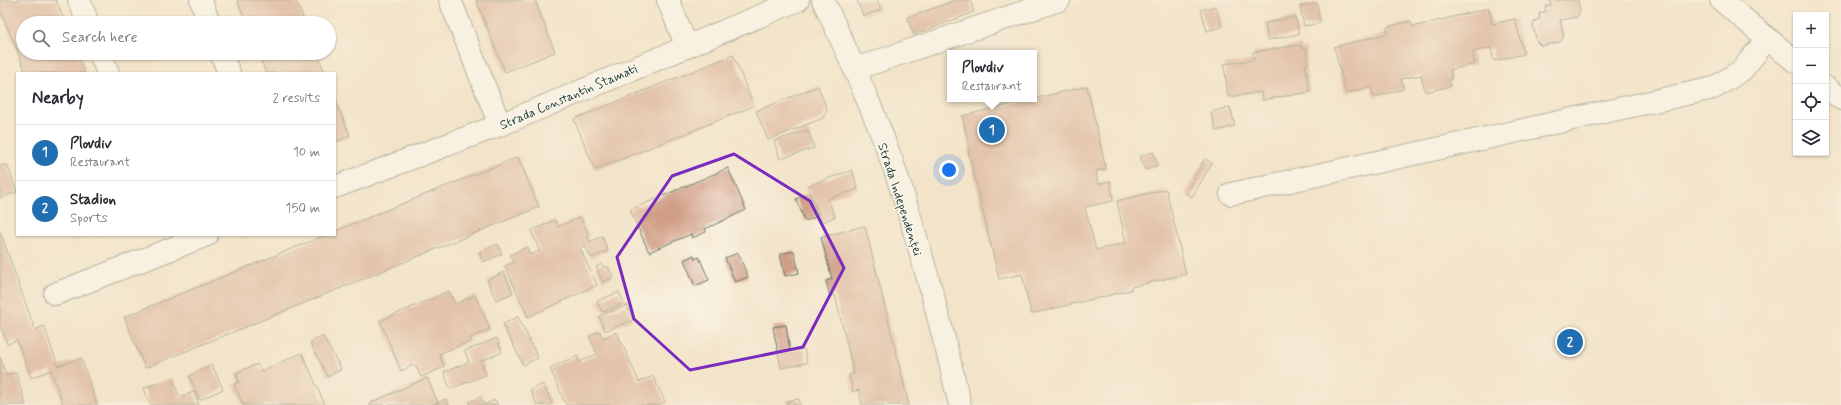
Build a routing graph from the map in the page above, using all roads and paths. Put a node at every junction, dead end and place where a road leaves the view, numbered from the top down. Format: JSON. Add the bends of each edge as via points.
{"nodes":[{"id":1,"x":79,"y":0,"type":"edge"},
{"id":2,"x":200,"y":0,"type":"edge"},
{"id":3,"x":450,"y":0,"type":"edge"},
{"id":4,"x":668,"y":0,"type":"edge"},
{"id":5,"x":798,"y":0,"type":"edge"},
{"id":6,"x":823,"y":0,"type":"edge"},
{"id":7,"x":1059,"y":0,"type":"edge"},
{"id":8,"x":1720,"y":0,"type":"edge"},
{"id":9,"x":85,"y":16,"type":"edge"},
{"id":10,"x":206,"y":16,"type":"edge"},
{"id":11,"x":1767,"y":39,"type":"junction"},
{"id":12,"x":687,"y":46,"type":"junction"},
{"id":13,"x":103,"y":60,"type":"edge"},
{"id":14,"x":224,"y":60,"type":"edge"},
{"id":15,"x":1793,"y":60,"type":"edge"},
{"id":16,"x":855,"y":69,"type":"junction"},
{"id":17,"x":108,"y":72,"type":"edge"},
{"id":18,"x":229,"y":72,"type":"edge"},
{"id":19,"x":1829,"y":89,"type":"edge"},
{"id":20,"x":1841,"y":99,"type":"edge"},
{"id":21,"x":500,"y":124,"type":"junction"},
{"id":22,"x":336,"y":187,"type":"edge"},
{"id":23,"x":1231,"y":194,"type":"dead end"},
{"id":24,"x":201,"y":236,"type":"edge"},
{"id":25,"x":175,"y":240,"type":"edge"},
{"id":26,"x":55,"y":294,"type":"dead end"},
{"id":27,"x":960,"y":405,"type":"edge"}],
"edges":[{"from":1,"to":9,"type":"street"},
{"from":2,"to":10,"type":"street"},
{"from":3,"to":21,"type":"street"},
{"from":4,"to":12,"type":"street"},
{"from":5,"to":12,"type":"street","name":"Strada Constantin Stamati"},
{"from":6,"to":16,"type":"street","name":"Strada Independenței"},
{"from":7,"to":16,"type":"street"},
{"from":8,"to":11,"type":"street"},
{"from":11,"to":15,"type":"street"},
{"from":11,"to":23,"type":"street","via":[[1742,70],[1714,88]]},
{"from":12,"to":21,"type":"street","name":"Strada Constantin Stamati"},
{"from":13,"to":17,"type":"street"},
{"from":14,"to":18,"type":"street"},
{"from":16,"to":27,"type":"street","name":"Strada Independenței","via":[[899,184],[946,346]]},
{"from":19,"to":20,"type":"street"},
{"from":21,"to":22,"type":"street","name":"Strada Constantin Stamati"},
{"from":24,"to":25,"type":"street"},
{"from":25,"to":26,"type":"street"}]}
